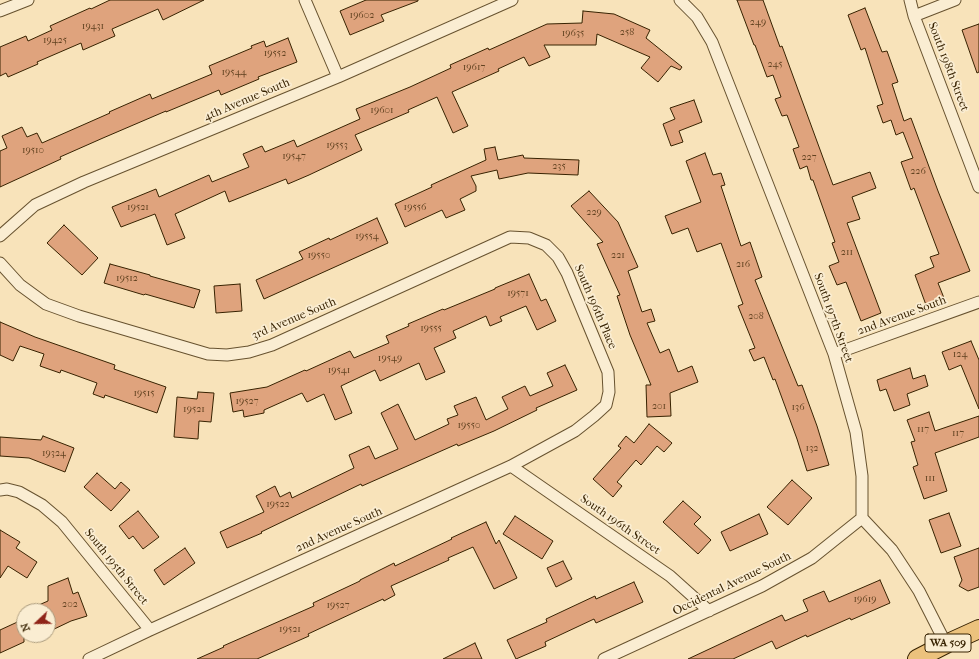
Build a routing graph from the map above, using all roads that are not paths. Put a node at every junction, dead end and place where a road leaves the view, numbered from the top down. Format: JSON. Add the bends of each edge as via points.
{"nodes":[{"id":1,"x":28,"y":0,"type":"edge"},
{"id":2,"x":305,"y":0,"type":"edge"},
{"id":3,"x":512,"y":0,"type":"edge"},
{"id":4,"x":680,"y":0,"type":"edge"},
{"id":5,"x":910,"y":0,"type":"edge"},
{"id":6,"x":955,"y":0,"type":"edge"},
{"id":7,"x":0,"y":11,"type":"edge"},
{"id":8,"x":914,"y":16,"type":"junction"},
{"id":9,"x":338,"y":77,"type":"junction"},
{"id":10,"x":979,"y":187,"type":"edge"},
{"id":11,"x":0,"y":236,"type":"edge"},
{"id":12,"x":510,"y":237,"type":"joint"},
{"id":13,"x":0,"y":263,"type":"edge"},
{"id":14,"x":979,"y":302,"type":"edge"},
{"id":15,"x":834,"y":354,"type":"junction"},
{"id":16,"x":594,"y":416,"type":"joint"},
{"id":17,"x":511,"y":466,"type":"junction"},
{"id":18,"x":0,"y":490,"type":"edge"},
{"id":19,"x":862,"y":518,"type":"junction"},
{"id":20,"x":710,"y":611,"type":"junction"},
{"id":21,"x":979,"y":629,"type":"edge"},
{"id":22,"x":150,"y":630,"type":"junction"},
{"id":23,"x":946,"y":644,"type":"junction"},
{"id":24,"x":89,"y":659,"type":"edge"},
{"id":25,"x":604,"y":659,"type":"edge"},
{"id":26,"x":917,"y":659,"type":"edge"}],
"edges":[{"from":1,"to":7,"type":"street"},
{"from":2,"to":9,"type":"street"},
{"from":3,"to":9,"type":"street","name":"4th Avenue South"},
{"from":4,"to":15,"type":"street","name":"South 197th Street","via":[[697,17],[712,42]]},
{"from":5,"to":8,"type":"street","name":"South 198th Street"},
{"from":6,"to":8,"type":"street"},
{"from":8,"to":10,"type":"street","name":"South 198th Street"},
{"from":9,"to":11,"type":"street","name":"4th Avenue South","via":[[77,185],[35,205]]},
{"from":12,"to":13,"type":"street","name":"3rd Avenue South","via":[[272,345],[227,355],[208,354],[46,304],[20,285]]},
{"from":12,"to":16,"type":"street","name":"South 196th Place","via":[[529,238],[546,245],[558,257],[567,273],[608,372],[609,392],[606,405]]},
{"from":14,"to":15,"type":"street","name":"2nd Avenue South"},
{"from":15,"to":19,"type":"street","name":"South 197th Street","via":[[856,432],[862,476]]},
{"from":16,"to":17,"type":"street","name":"2nd Avenue South","via":[[575,431]]},
{"from":17,"to":20,"type":"street","name":"South 196th Street","via":[[670,576]]},
{"from":17,"to":22,"type":"street","name":"2nd Avenue South"},
{"from":18,"to":22,"type":"street","name":"South 195th Street","via":[[19,492],[42,505],[62,522]]},
{"from":19,"to":20,"type":"street","name":"Occidental Avenue South","via":[[812,558]]},
{"from":19,"to":23,"type":"street","via":[[892,550],[919,591]]},
{"from":20,"to":25,"type":"street","name":"Occidental Avenue South"},
{"from":21,"to":23,"type":"main road","number":"WA 509"},
{"from":22,"to":24,"type":"street","name":"2nd Avenue South"},
{"from":23,"to":26,"type":"main road","number":"WA 509"}]}
